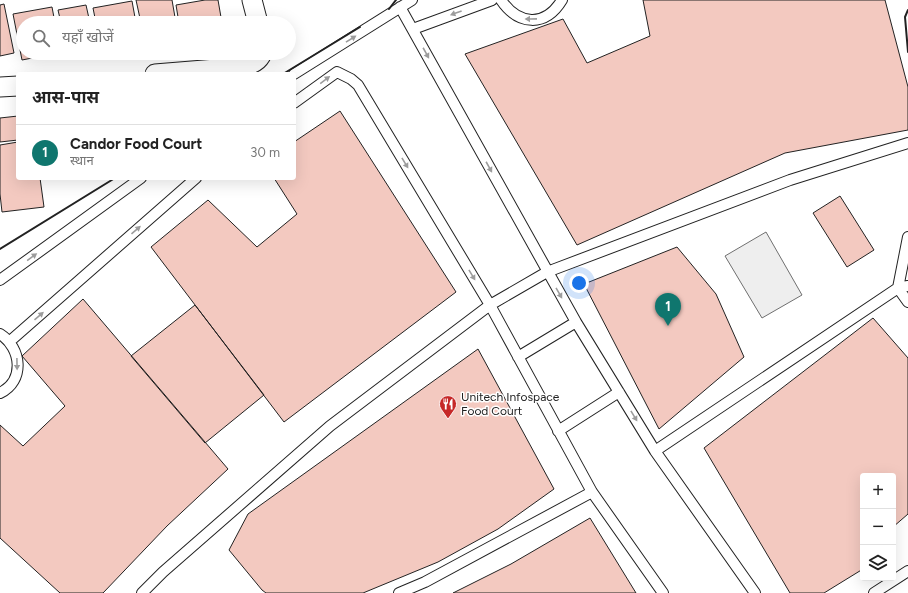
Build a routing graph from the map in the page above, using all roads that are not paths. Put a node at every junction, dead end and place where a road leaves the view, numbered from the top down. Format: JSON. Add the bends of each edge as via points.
{"nodes":[{"id":1,"x":252,"y":0,"type":"edge"},
{"id":2,"x":412,"y":0,"type":"edge"},
{"id":3,"x":492,"y":0,"type":"edge"},
{"id":4,"x":501,"y":0,"type":"edge"},
{"id":5,"x":562,"y":0,"type":"edge"},
{"id":6,"x":400,"y":7,"type":"junction"},
{"id":7,"x":256,"y":16,"type":"edge"},
{"id":8,"x":413,"y":29,"type":"junction"},
{"id":9,"x":257,"y":60,"type":"edge"},
{"id":10,"x":180,"y":72,"type":"edge"},
{"id":11,"x":296,"y":73,"type":"edge"},
{"id":12,"x":16,"y":86,"type":"edge"},
{"id":13,"x":0,"y":87,"type":"edge"},
{"id":14,"x":296,"y":102,"type":"edge"},
{"id":15,"x":908,"y":143,"type":"edge"},
{"id":16,"x":138,"y":180,"type":"edge"},
{"id":17,"x":194,"y":180,"type":"edge"},
{"id":18,"x":908,"y":236,"type":"edge"},
{"id":19,"x":547,"y":272,"type":"junction"},
{"id":20,"x":0,"y":280,"type":"edge"},
{"id":21,"x":903,"y":287,"type":"edge"},
{"id":22,"x":908,"y":302,"type":"edge"},
{"id":23,"x":490,"y":305,"type":"junction"},
{"id":24,"x":576,"y":322,"type":"junction"},
{"id":25,"x":0,"y":334,"type":"edge"},
{"id":26,"x":10,"y":342,"type":"junction"},
{"id":27,"x":518,"y":357,"type":"junction"},
{"id":28,"x":619,"y":392,"type":"junction"},
{"id":29,"x":0,"y":393,"type":"edge"},
{"id":30,"x":558,"y":431,"type":"junction"},
{"id":31,"x":655,"y":451,"type":"junction"},
{"id":32,"x":592,"y":492,"type":"junction"},
{"id":33,"x":908,"y":571,"type":"edge"},
{"id":34,"x":142,"y":593,"type":"edge"},
{"id":35,"x":399,"y":593,"type":"edge"},
{"id":36,"x":663,"y":593,"type":"edge"},
{"id":37,"x":755,"y":593,"type":"edge"},
{"id":38,"x":874,"y":593,"type":"edge"}],
"edges":[{"from":1,"to":7,"type":"street"},
{"from":2,"to":6,"type":"lane"},
{"from":3,"to":8,"type":"lane","one_way":true},
{"from":5,"to":4,"type":"lane","one_way":true,"via":[[546,17],[531,20],[518,17]]},
{"from":6,"to":8,"type":"lane"},
{"from":11,"to":6,"type":"lane","one_way":true},
{"from":8,"to":19,"type":"lane","one_way":true},
{"from":9,"to":10,"type":"street","via":[[241,67]]},
{"from":12,"to":13,"type":"street"},
{"from":14,"to":23,"type":"lane","one_way":true,"via":[[337,72],[358,85]]},
{"from":15,"to":19,"type":"lane","via":[[790,180]]},
{"from":20,"to":16,"type":"lane","one_way":true},
{"from":26,"to":17,"type":"lane","one_way":true},
{"from":18,"to":21,"type":"lane"},
{"from":19,"to":23,"type":"lane"},
{"from":19,"to":24,"type":"lane","one_way":true},
{"from":21,"to":22,"type":"lane"},
{"from":21,"to":31,"type":"lane"},
{"from":23,"to":27,"type":"lane"},
{"from":23,"to":34,"type":"lane","via":[[330,426]]},
{"from":24,"to":27,"type":"lane"},
{"from":24,"to":28,"type":"lane"},
{"from":25,"to":26,"type":"lane"},
{"from":26,"to":29,"type":"lane","one_way":true,"via":[[16,351],[17,373],[12,383]]},
{"from":27,"to":30,"type":"lane"},
{"from":28,"to":30,"type":"lane"},
{"from":28,"to":31,"type":"lane","one_way":true},
{"from":30,"to":32,"type":"lane"},
{"from":31,"to":37,"type":"lane"},
{"from":32,"to":35,"type":"lane","via":[[425,582]]},
{"from":32,"to":36,"type":"lane"},
{"from":33,"to":38,"type":"lane"}]}
